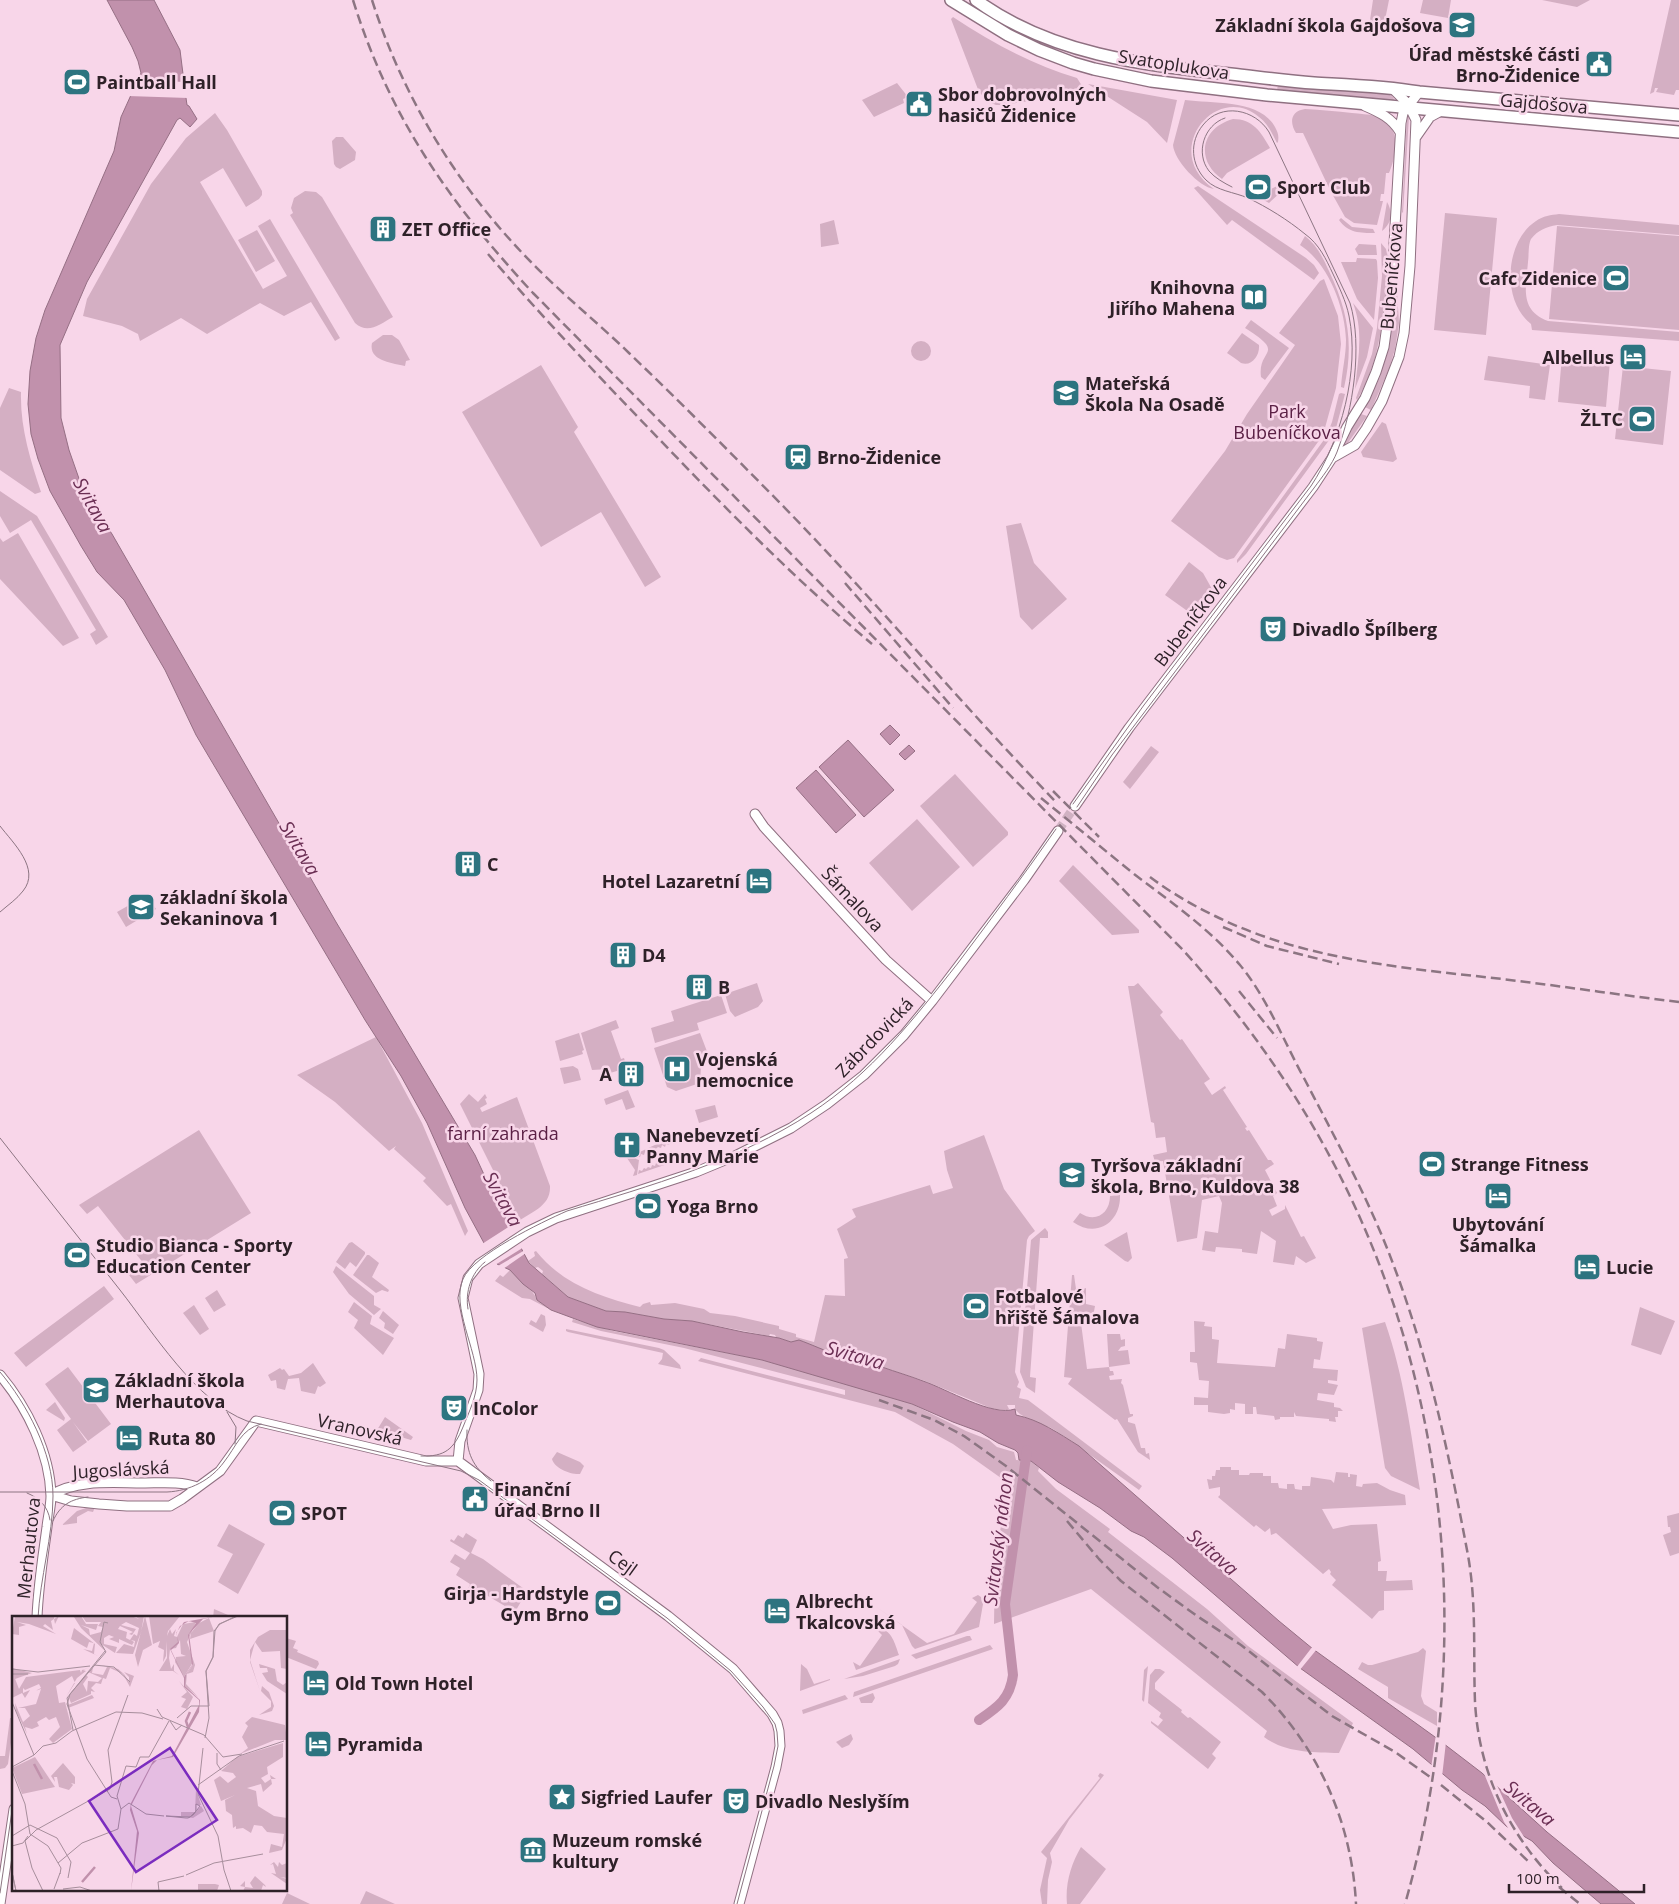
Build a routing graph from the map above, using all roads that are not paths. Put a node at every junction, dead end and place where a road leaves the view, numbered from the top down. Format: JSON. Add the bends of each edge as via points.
{"nodes":[{"id":1,"x":952,"y":0,"type":"edge"},
{"id":2,"x":976,"y":0,"type":"edge"},
{"id":3,"x":1392,"y":88,"type":"junction"},
{"id":4,"x":1419,"y":92,"type":"junction"},
{"id":5,"x":1357,"y":104,"type":"junction"},
{"id":6,"x":1409,"y":106,"type":"junction"},
{"id":7,"x":1441,"y":111,"type":"junction"},
{"id":8,"x":1679,"y":114,"type":"edge"},
{"id":9,"x":1400,"y":132,"type":"junction"},
{"id":10,"x":1679,"y":132,"type":"edge"},
{"id":11,"x":1416,"y":137,"type":"junction"},
{"id":12,"x":1332,"y":458,"type":"junction"},
{"id":13,"x":1075,"y":806,"type":"tunnel mouth"},
{"id":14,"x":755,"y":814,"type":"dead end"},
{"id":15,"x":1058,"y":831,"type":"tunnel mouth"},
{"id":16,"x":932,"y":1001,"type":"junction"},
{"id":17,"x":0,"y":1375,"type":"edge"},
{"id":18,"x":256,"y":1422,"type":"joint"},
{"id":19,"x":458,"y":1461,"type":"junction"},
{"id":20,"x":197,"y":1487,"type":"junction"},
{"id":21,"x":51,"y":1495,"type":"junction"},
{"id":22,"x":37,"y":1616,"type":"edge"},
{"id":23,"x":12,"y":1823,"type":"edge"},
{"id":24,"x":0,"y":1904,"type":"edge"},
{"id":25,"x":740,"y":1904,"type":"edge"}],
"edges":[{"from":1,"to":5,"type":"main road","name":"Svatoplukova","via":[[1008,35],[1094,70],[1200,88]]},
{"from":2,"to":3,"type":"main road","name":"Svatoplukova","via":[[1016,24],[1099,55],[1202,72]]},
{"from":3,"to":4,"type":"main road","name":"Svatoplukova"},
{"from":3,"to":6,"type":"street"},
{"from":4,"to":6,"type":"street","name":"Bubeníčkova"},
{"from":4,"to":8,"type":"main road","name":"Gajdošova"},
{"from":5,"to":6,"type":"main road","name":"Svatoplukova"},
{"from":5,"to":9,"type":"street","via":[[1378,111]]},
{"from":6,"to":7,"type":"main road","name":"Gajdošova"},
{"from":6,"to":9,"type":"street","name":"Bubeníčkova","via":[[1403,113]]},
{"from":6,"to":11,"type":"street","name":"Bubeníčkova","via":[[1416,120]]},
{"from":7,"to":10,"type":"main road","name":"Gajdošova"},
{"from":7,"to":11,"type":"street","via":[[1427,121]]},
{"from":9,"to":12,"type":"street","name":"Bubeníčkova","via":[[1384,347],[1371,385]]},
{"from":11,"to":12,"type":"street","name":"Bubeníčkova","via":[[1410,266],[1399,357],[1382,402],[1366,429],[1355,445]]},
{"from":12,"to":13,"type":"street","name":"Bubeníčkova","via":[[1129,728]]},
{"from":14,"to":16,"type":"street","name":"Šámalova","via":[[886,960]]},
{"from":15,"to":16,"type":"street","name":"Zábrdovická"},
{"from":16,"to":19,"type":"street","name":"Zábrdovická","via":[[864,1075],[791,1128],[754,1148],[696,1172],[567,1213],[523,1235],[471,1272],[464,1293],[464,1310],[479,1382],[460,1441]]},
{"from":17,"to":21,"type":"street","name":"Merhautova","via":[[32,1424],[48,1471]]},
{"from":18,"to":19,"type":"street","name":"Vranovská","via":[[426,1461]]},
{"from":18,"to":20,"type":"street","name":"Jugoslávská","via":[[226,1465]]},
{"from":19,"to":25,"type":"street","name":"Cejl","via":[[661,1610],[733,1670],[772,1714],[779,1731],[778,1760]]},
{"from":20,"to":21,"type":"street","name":"Jugoslávská","via":[[174,1483],[100,1483],[68,1487]]},
{"from":20,"to":21,"type":"street","name":"Jugoslávská","via":[[170,1506],[98,1504]]},
{"from":21,"to":22,"type":"street","name":"Merhautova"},
{"from":23,"to":24,"type":"street"}]}
